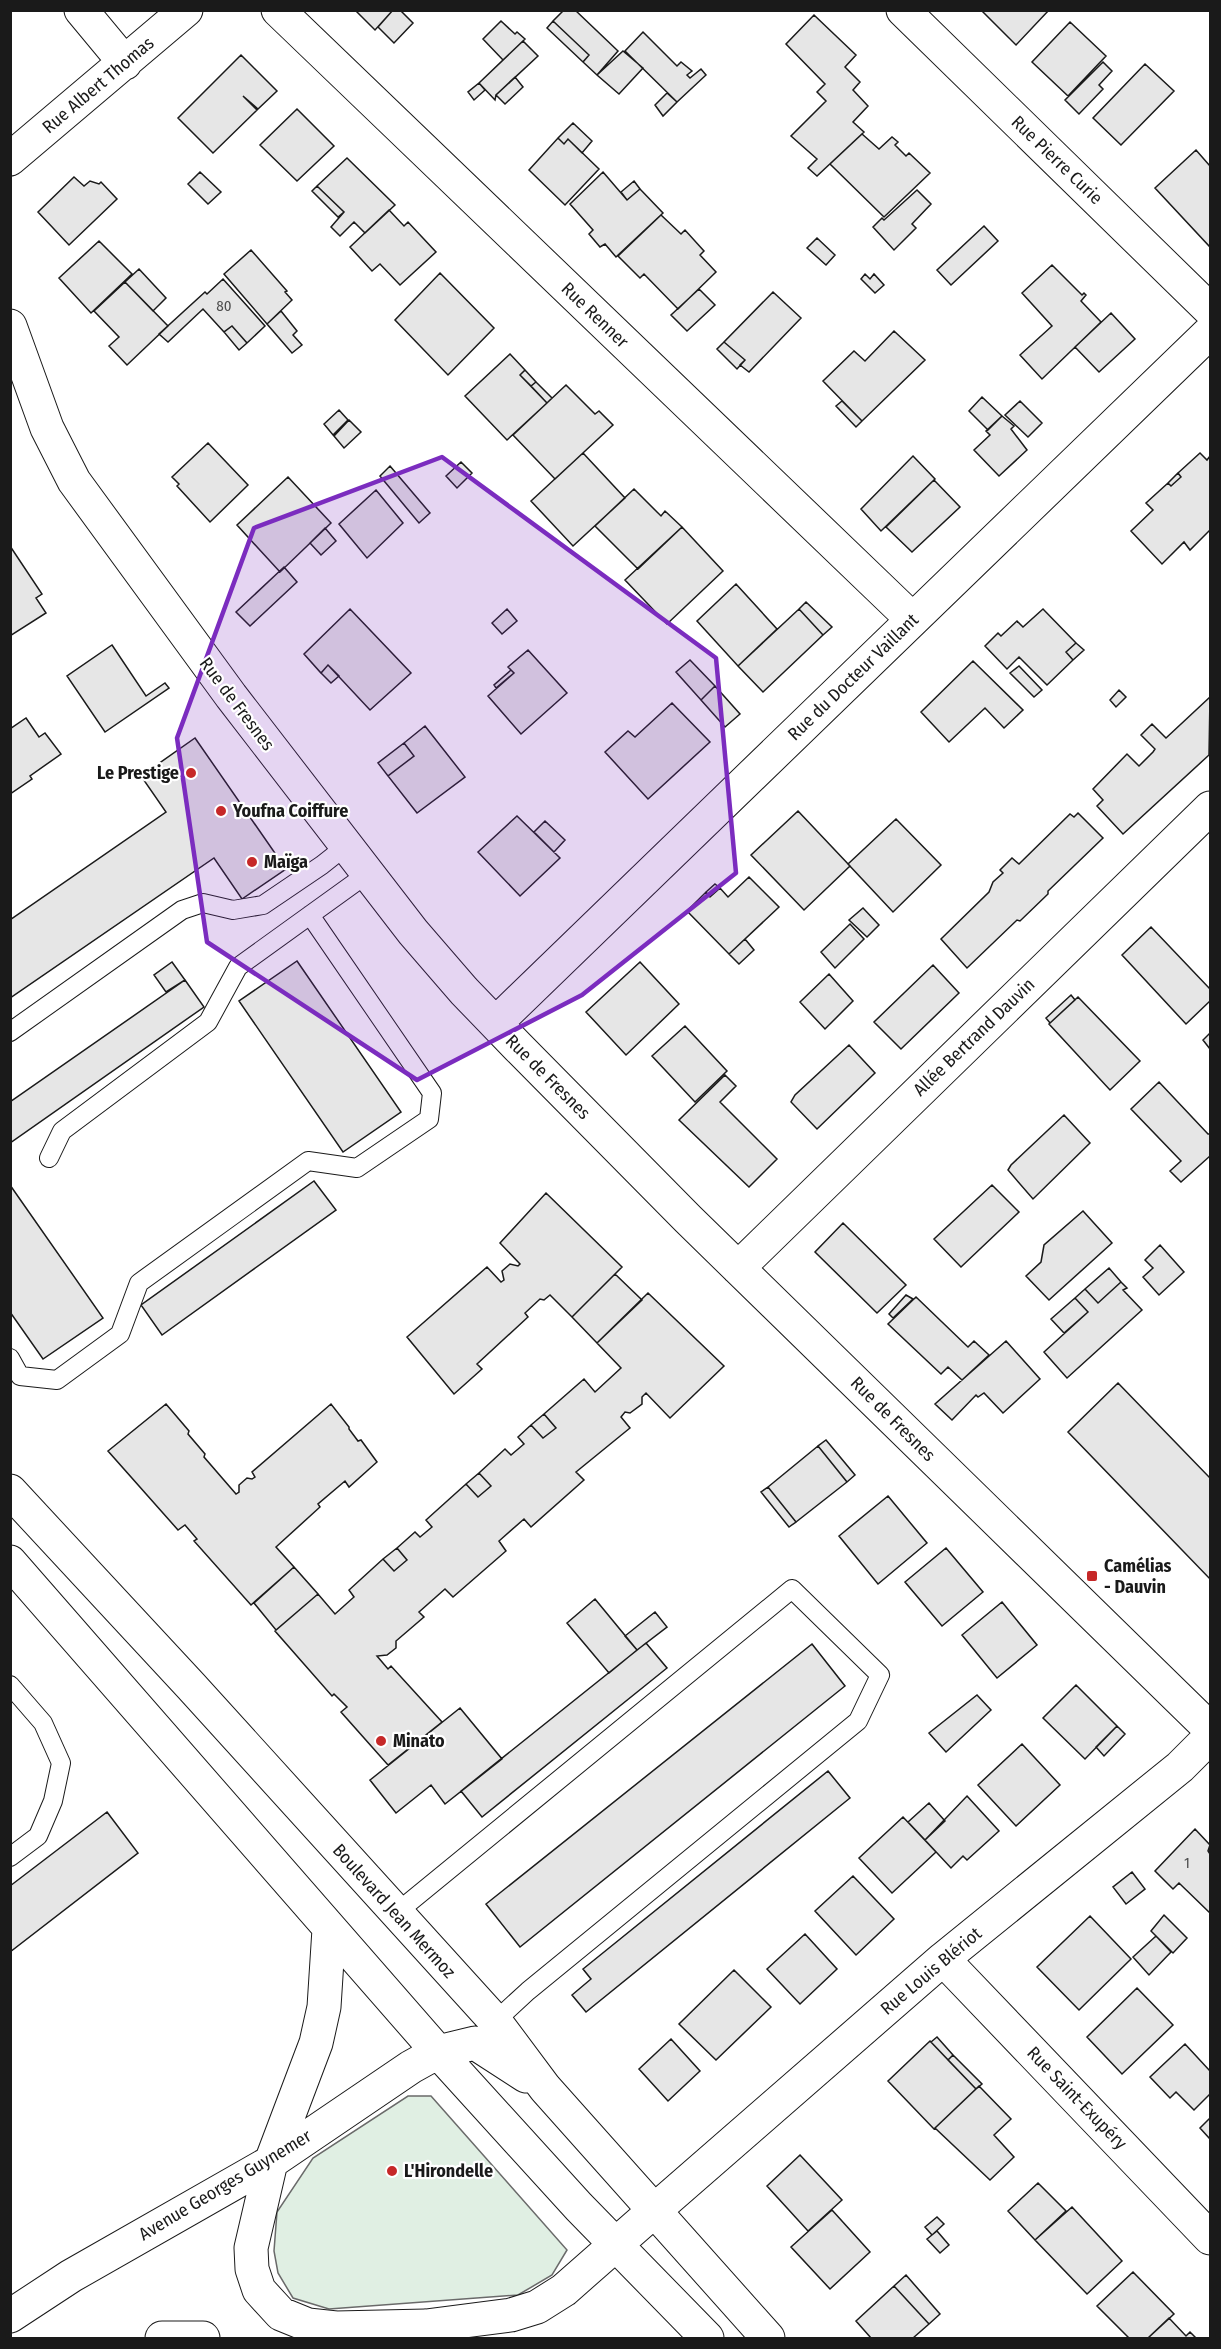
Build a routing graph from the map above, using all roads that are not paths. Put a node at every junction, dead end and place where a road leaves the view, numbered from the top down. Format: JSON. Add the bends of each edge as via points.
{"nodes":[{"id":1,"x":81,"y":10,"type":"edge"},
{"id":2,"x":186,"y":10,"type":"edge"},
{"id":3,"x":278,"y":10,"type":"edge"},
{"id":4,"x":903,"y":10,"type":"edge"},
{"id":5,"x":125,"y":63,"type":"junction"},
{"id":6,"x":10,"y":159,"type":"edge"},
{"id":7,"x":1210,"y":310,"type":"edge"},
{"id":8,"x":10,"y":326,"type":"edge"},
{"id":9,"x":1210,"y":332,"type":"edge"},
{"id":10,"x":912,"y":619,"type":"junction"},
{"id":11,"x":1210,"y":808,"type":"edge"},
{"id":12,"x":346,"y":846,"type":"junction"},
{"id":13,"x":366,"y":874,"type":"junction"},
{"id":14,"x":310,"y":915,"type":"junction"},
{"id":15,"x":496,"y":1023,"type":"junction"},
{"id":16,"x":10,"y":1032,"type":"edge"},
{"id":17,"x":49,"y":1158,"type":"dead end"},
{"id":18,"x":738,"y":1268,"type":"junction"},
{"id":19,"x":10,"y":1358,"type":"edge"},
{"id":20,"x":10,"y":1491,"type":"edge"},
{"id":21,"x":10,"y":1562,"type":"edge"},
{"id":22,"x":10,"y":1685,"type":"edge"},
{"id":23,"x":1210,"y":1730,"type":"edge"},
{"id":24,"x":1210,"y":1737,"type":"edge"},
{"id":25,"x":10,"y":1857,"type":"edge"},
{"id":26,"x":395,"y":1914,"type":"junction"},
{"id":27,"x":329,"y":1929,"type":"junction"},
{"id":28,"x":943,"y":1959,"type":"junction"},
{"id":29,"x":485,"y":2032,"type":"junction"},
{"id":30,"x":438,"y":2052,"type":"junction"},
{"id":31,"x":271,"y":2162,"type":"junction"},
{"id":32,"x":655,"y":2210,"type":"junction"},
{"id":33,"x":1210,"y":2238,"type":"edge"},
{"id":34,"x":616,"y":2244,"type":"junction"},
{"id":35,"x":10,"y":2316,"type":"edge"},
{"id":36,"x":319,"y":2332,"type":"edge"},
{"id":37,"x":401,"y":2335,"type":"edge"},
{"id":38,"x":162,"y":2338,"type":"edge"},
{"id":39,"x":203,"y":2338,"type":"edge"},
{"id":40,"x":707,"y":2338,"type":"edge"},
{"id":41,"x":768,"y":2338,"type":"edge"}],
"edges":[{"from":1,"to":5,"type":"street"},
{"from":2,"to":5,"type":"street","name":"Rue Albert Thomas"},
{"from":3,"to":10,"type":"street","name":"Rue Renner"},
{"from":4,"to":7,"type":"street","name":"Rue Pierre Curie"},
{"from":5,"to":6,"type":"street","name":"Rue Albert Thomas"},
{"from":8,"to":12,"type":"street","name":"Rue de Fresnes","via":[[47,428],[74,481]]},
{"from":9,"to":10,"type":"street","name":"Rue du Docteur Vaillant"},
{"from":10,"to":15,"type":"street","name":"Rue du Docteur Vaillant"},
{"from":11,"to":18,"type":"street","name":"Allée Bertrand Dauvin"},
{"from":12,"to":13,"type":"street","name":"Rue de Fresnes"},
{"from":12,"to":16,"type":"lane","via":[[263,905],[233,910],[203,903],[182,910]]},
{"from":13,"to":14,"type":"lane"},
{"from":13,"to":15,"type":"street","name":"Rue de Fresnes","via":[[464,991]]},
{"from":14,"to":17,"type":"lane","via":[[238,967],[208,1022],[62,1131]]},
{"from":14,"to":19,"type":"lane","via":[[432,1093],[429,1119],[357,1168],[308,1161],[139,1283],[120,1334],[57,1380],[20,1376]]},
{"from":15,"to":18,"type":"street","name":"Rue de Fresnes"},
{"from":18,"to":23,"type":"street","name":"Rue de Fresnes"},
{"from":20,"to":26,"type":"street","name":"Boulevard Jean Mermoz"},
{"from":21,"to":27,"type":"street"},
{"from":22,"to":25,"type":"lane","via":[[43,1723],[60,1763],[53,1801],[38,1836]]},
{"from":24,"to":28,"type":"street","name":"Rue Louis Blériot","via":[[1180,1767]]},
{"from":26,"to":29,"type":"street","name":"Boulevard Jean Mermoz"},
{"from":26,"to":29,"type":"lane","via":[[792,1589],[880,1675],[858,1721]]},
{"from":27,"to":30,"type":"street"},
{"from":27,"to":31,"type":"street","name":"Rue Louis Blériot","via":[[324,2007],[316,2043]]},
{"from":28,"to":32,"type":"street","name":"Rue Louis Blériot"},
{"from":28,"to":33,"type":"street","name":"Rue Saint-Exupéry"},
{"from":29,"to":30,"type":"street","name":"Avenue Georges Guynemer"},
{"from":29,"to":32,"type":"street","name":"Boulevard Jean Mermoz","via":[[545,2088]]},
{"from":30,"to":31,"type":"street","name":"Avenue Georges Guynemer"},
{"from":30,"to":34,"type":"street"},
{"from":31,"to":35,"type":"street","name":"Avenue Georges Guynemer","via":[[71,2276]]},
{"from":31,"to":36,"type":"street","name":"Rue Louis Blériot","via":[[251,2248],[252,2269],[259,2290],[281,2314]]},
{"from":32,"to":34,"type":"street","name":"Rue Louis Blériot"},
{"from":32,"to":41,"type":"street"},
{"from":34,"to":37,"type":"street","name":"Rue Louis Blériot","via":[[564,2290],[537,2307]]},
{"from":34,"to":40,"type":"street"},
{"from":36,"to":37,"type":"street","name":"Rue Louis Blériot","via":[[336,2328]]},
{"from":38,"to":39,"type":"street"}]}
